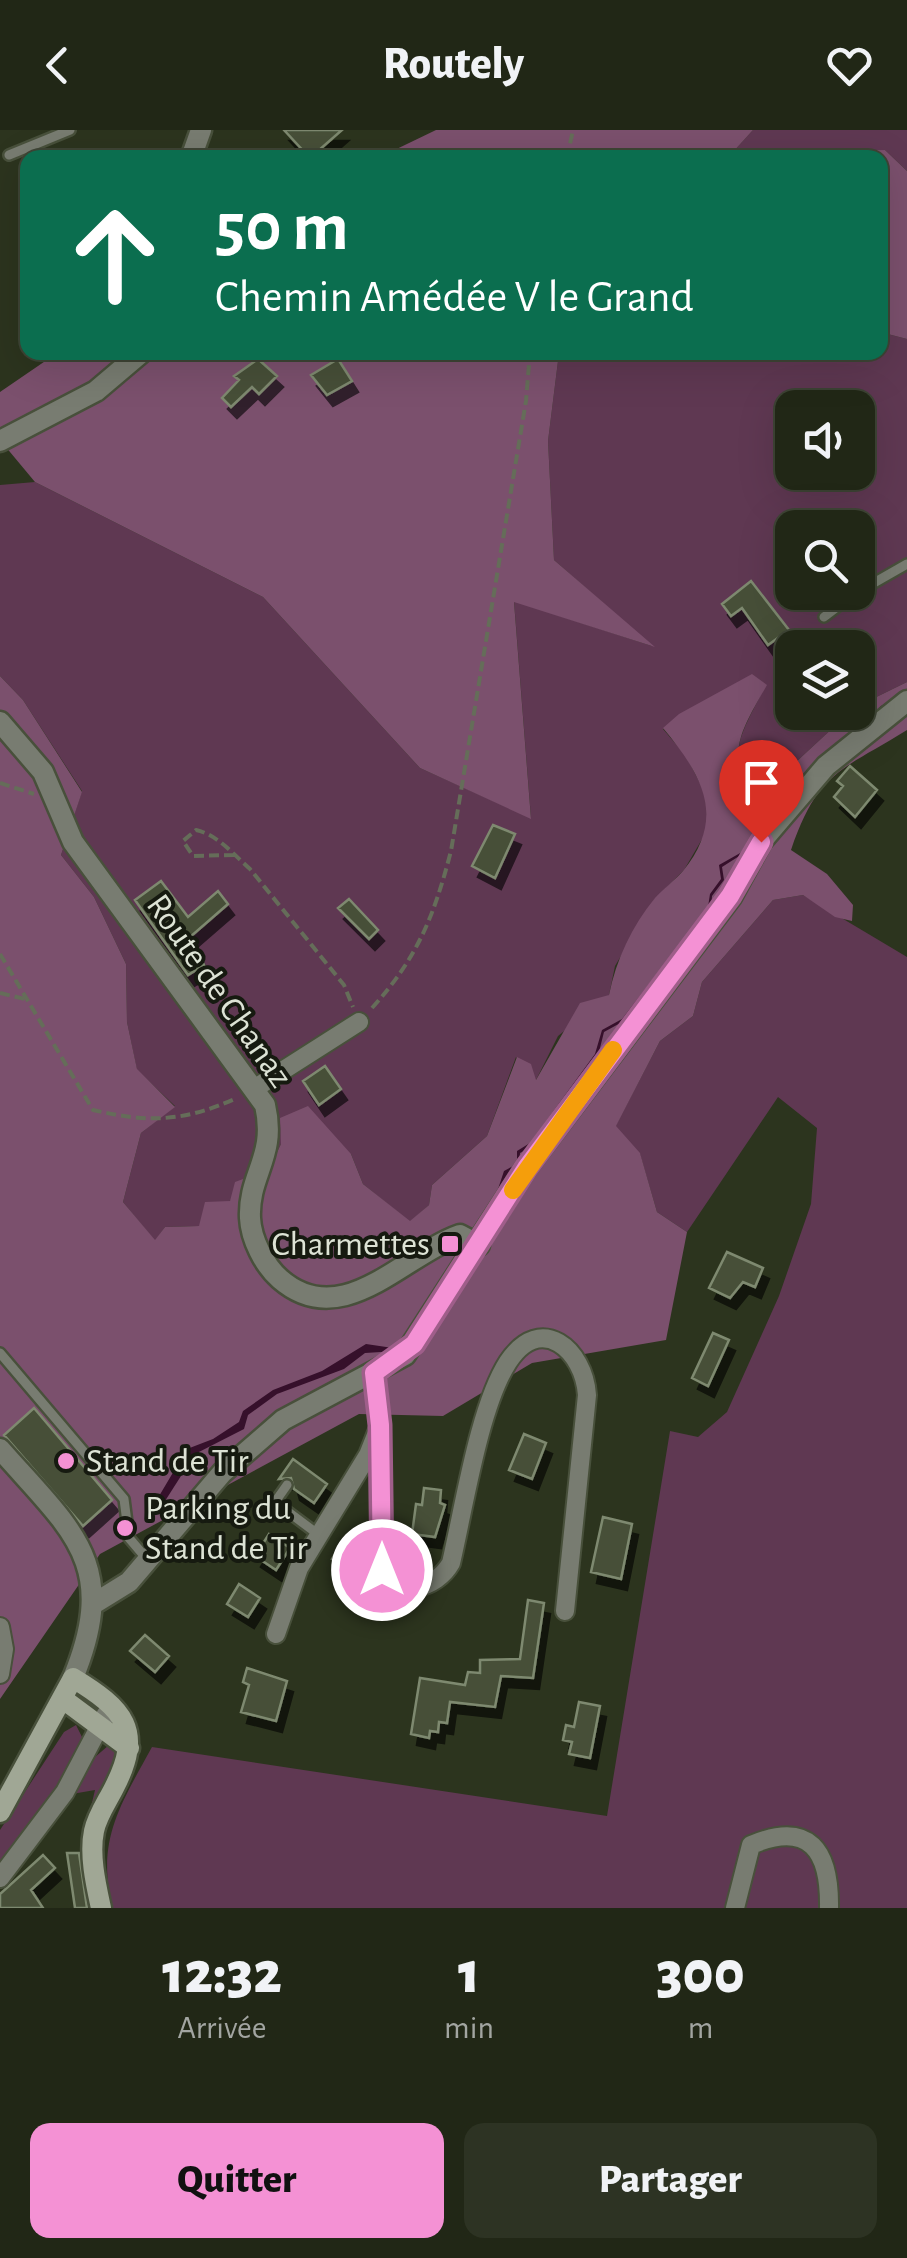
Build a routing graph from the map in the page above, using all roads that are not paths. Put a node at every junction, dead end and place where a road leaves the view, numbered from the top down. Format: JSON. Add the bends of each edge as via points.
{"nodes":[{"id":1,"x":70,"y":130,"type":"edge"},
{"id":2,"x":20,"y":150,"type":"edge"},
{"id":3,"x":20,"y":150,"type":"edge"},
{"id":4,"x":8,"y":155,"type":"dead end"},
{"id":5,"x":133,"y":360,"type":"edge"},
{"id":6,"x":0,"y":441,"type":"edge"},
{"id":7,"x":907,"y":564,"type":"edge"},
{"id":8,"x":875,"y":582,"type":"edge"},
{"id":9,"x":833,"y":610,"type":"edge"},
{"id":10,"x":824,"y":617,"type":"dead end"},
{"id":11,"x":907,"y":702,"type":"edge"},
{"id":12,"x":0,"y":722,"type":"edge"},
{"id":13,"x":359,"y":1022,"type":"road end"},
{"id":14,"x":254,"y":1089,"type":"junction"},
{"id":15,"x":474,"y":1241,"type":"junction"},
{"id":16,"x":0,"y":1353,"type":"edge"},
{"id":17,"x":374,"y":1373,"type":"junction"},
{"id":18,"x":380,"y":1425,"type":"junction"},
{"id":19,"x":0,"y":1448,"type":"edge"},
{"id":20,"x":287,"y":1485,"type":"dead end"},
{"id":21,"x":320,"y":1535,"type":"junction"},
{"id":22,"x":148,"y":1560,"type":"junction"},
{"id":23,"x":95,"y":1603,"type":"junction"},
{"id":24,"x":565,"y":1611,"type":"dead end"},
{"id":25,"x":0,"y":1627,"type":"edge"},
{"id":26,"x":276,"y":1634,"type":"dead end"},
{"id":27,"x":0,"y":1674,"type":"edge"},
{"id":28,"x":72,"y":1678,"type":"junction"},
{"id":29,"x":63,"y":1698,"type":"junction"},
{"id":30,"x":106,"y":1714,"type":"junction"},
{"id":31,"x":0,"y":1812,"type":"edge"},
{"id":32,"x":0,"y":1878,"type":"edge"},
{"id":33,"x":101,"y":1908,"type":"edge"},
{"id":34,"x":735,"y":1908,"type":"edge"},
{"id":35,"x":829,"y":1908,"type":"edge"}],
"edges":[{"from":1,"to":3,"type":"lane"},
{"from":2,"to":4,"type":"lane"},
{"from":5,"to":6,"type":"street","via":[[96,391]]},
{"from":7,"to":8,"type":"lane"},
{"from":9,"to":10,"type":"lane"},
{"from":11,"to":15,"type":"street","via":[[826,766],[781,816],[730,896]]},
{"from":12,"to":14,"type":"street","name":"Route de Chanaz","via":[[42,772],[73,842]]},
{"from":13,"to":14,"type":"street"},
{"from":14,"to":15,"type":"street","name":"Route de Chanaz","via":[[265,1106],[270,1138],[250,1219],[262,1256],[282,1282],[310,1294],[350,1295],[442,1241]]},
{"from":15,"to":17,"type":"street","via":[[414,1344]]},
{"from":16,"to":22,"type":"lane","via":[[124,1499],[129,1538]]},
{"from":17,"to":18,"type":"street"},
{"from":17,"to":22,"type":"street","via":[[308,1404],[250,1446]]},
{"from":18,"to":21,"type":"street"},
{"from":18,"to":24,"type":"street","via":[[382,1570],[402,1588],[430,1585],[450,1562],[507,1363],[532,1340],[546,1338],[572,1353],[586,1374],[587,1395]]},
{"from":19,"to":23,"type":"street","via":[[75,1539]]},
{"from":20,"to":21,"type":"lane","via":[[275,1502]]},
{"from":21,"to":26,"type":"street","via":[[285,1599]]},
{"from":22,"to":23,"type":"street","via":[[129,1582]]},
{"from":23,"to":28,"type":"street"},
{"from":25,"to":27,"type":"street"},
{"from":28,"to":29,"type":"main road"},
{"from":28,"to":30,"type":"main road"},
{"from":29,"to":30,"type":"main road"},
{"from":29,"to":31,"type":"main road"},
{"from":30,"to":32,"type":"street","via":[[35,1837]]},
{"from":30,"to":33,"type":"main road","via":[[123,1718],[129,1748],[94,1830]]},
{"from":34,"to":35,"type":"street","via":[[751,1845],[788,1834],[821,1854],[830,1879]]}]}
